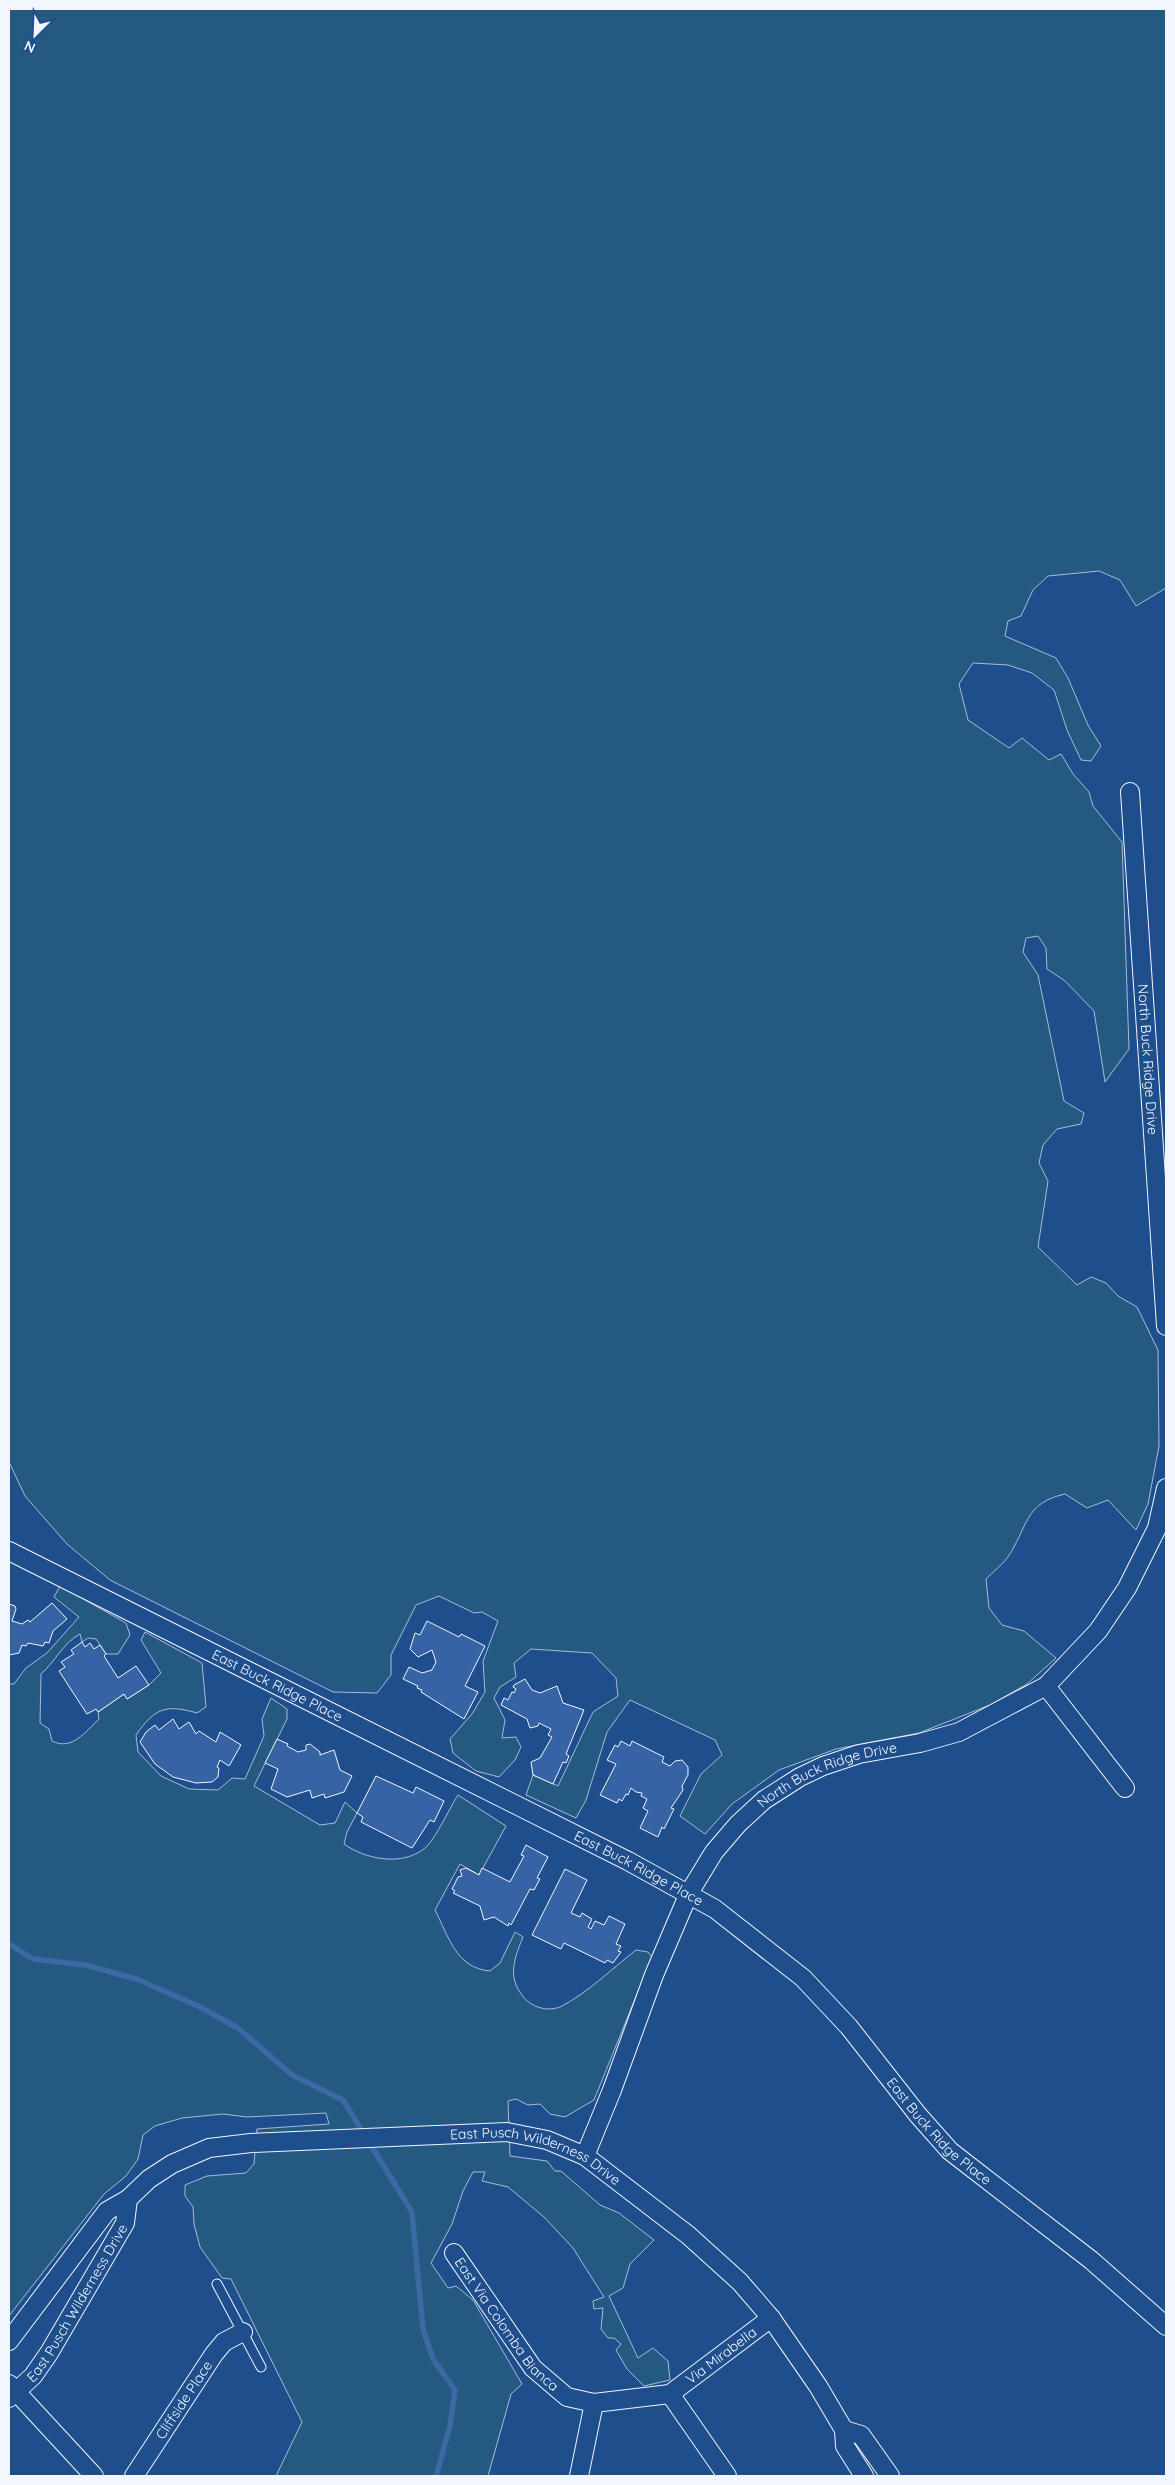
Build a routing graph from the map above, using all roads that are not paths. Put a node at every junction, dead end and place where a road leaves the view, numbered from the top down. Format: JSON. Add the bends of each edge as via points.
{"nodes":[{"id":1,"x":1130,"y":792,"type":"dead end"},
{"id":2,"x":1166,"y":1326,"type":"edge"},
{"id":3,"x":1166,"y":1488,"type":"edge"},
{"id":4,"x":1162,"y":1529,"type":"edge"},
{"id":5,"x":9,"y":1551,"type":"edge"},
{"id":6,"x":1046,"y":1686,"type":"junction"},
{"id":7,"x":1125,"y":1788,"type":"dead end"},
{"id":8,"x":689,"y":1893,"type":"junction"},
{"id":9,"x":584,"y":2156,"type":"junction"},
{"id":10,"x":128,"y":2199,"type":"junction"},
{"id":11,"x":454,"y":2253,"type":"dead end"},
{"id":12,"x":217,"y":2284,"type":"dead end"},
{"id":13,"x":771,"y":2318,"type":"junction"},
{"id":14,"x":1166,"y":2325,"type":"edge"},
{"id":15,"x":243,"y":2332,"type":"junction"},
{"id":16,"x":9,"y":2341,"type":"edge"},
{"id":17,"x":261,"y":2367,"type":"dead end"},
{"id":18,"x":11,"y":2391,"type":"edge"},
{"id":19,"x":670,"y":2394,"type":"junction"},
{"id":20,"x":594,"y":2403,"type":"junction"},
{"id":21,"x":844,"y":2430,"type":"junction"},
{"id":22,"x":94,"y":2476,"type":"edge"},
{"id":23,"x":134,"y":2476,"type":"edge"},
{"id":24,"x":579,"y":2476,"type":"edge"},
{"id":25,"x":727,"y":2476,"type":"edge"},
{"id":26,"x":864,"y":2476,"type":"edge"},
{"id":27,"x":890,"y":2476,"type":"edge"}],
"edges":[{"from":1,"to":2,"type":"street","name":"North Buck Ridge Drive"},
{"from":3,"to":4,"type":"street","name":"North Buck Ridge Drive"},
{"from":4,"to":6,"type":"street","name":"North Buck Ridge Drive","via":[[1098,1631]]},
{"from":5,"to":8,"type":"street","name":"East Buck Ridge Place"},
{"from":6,"to":7,"type":"street"},
{"from":6,"to":8,"type":"street","name":"North Buck Ridge Drive","via":[[959,1732],[859,1754],[800,1778],[764,1800],[738,1824],[714,1852]]},
{"from":8,"to":9,"type":"street","name":"North Buck Ridge Drive"},
{"from":8,"to":14,"type":"street","name":"East Buck Ridge Place","via":[[715,1909],[803,1978],[849,2027],[950,2151],[1091,2260]]},
{"from":9,"to":10,"type":"street","name":"East Pusch Wilderness Drive","via":[[547,2140],[507,2132],[251,2143],[209,2148],[172,2164],[149,2179]]},
{"from":9,"to":13,"type":"street","name":"East Pusch Wilderness Drive","via":[[688,2235],[740,2282]]},
{"from":10,"to":16,"type":"street","name":"East Pusch Wilderness Drive","via":[[107,2211]]},
{"from":10,"to":18,"type":"street","name":"East Pusch Wilderness Drive","via":[[125,2223],[49,2352],[33,2376]]},
{"from":11,"to":20,"type":"street","name":"East Via Colomba Bianca","via":[[533,2368],[567,2397]]},
{"from":12,"to":15,"type":"lane"},
{"from":13,"to":19,"type":"street","name":"Via Mirabella"},
{"from":13,"to":21,"type":"street","name":"East Pusch Wilderness Drive"},
{"from":15,"to":17,"type":"lane"},
{"from":15,"to":23,"type":"street","name":"Cliffside Place","via":[[224,2342],[214,2354]]},
{"from":18,"to":22,"type":"street"},
{"from":19,"to":20,"type":"street","name":"East Via Colomba Bianca"},
{"from":19,"to":25,"type":"street"},
{"from":20,"to":24,"type":"street"},
{"from":21,"to":26,"type":"street","name":"East Pusch Wilderness Drive","via":[[845,2446]]},
{"from":21,"to":27,"type":"street","via":[[861,2435]]}]}
